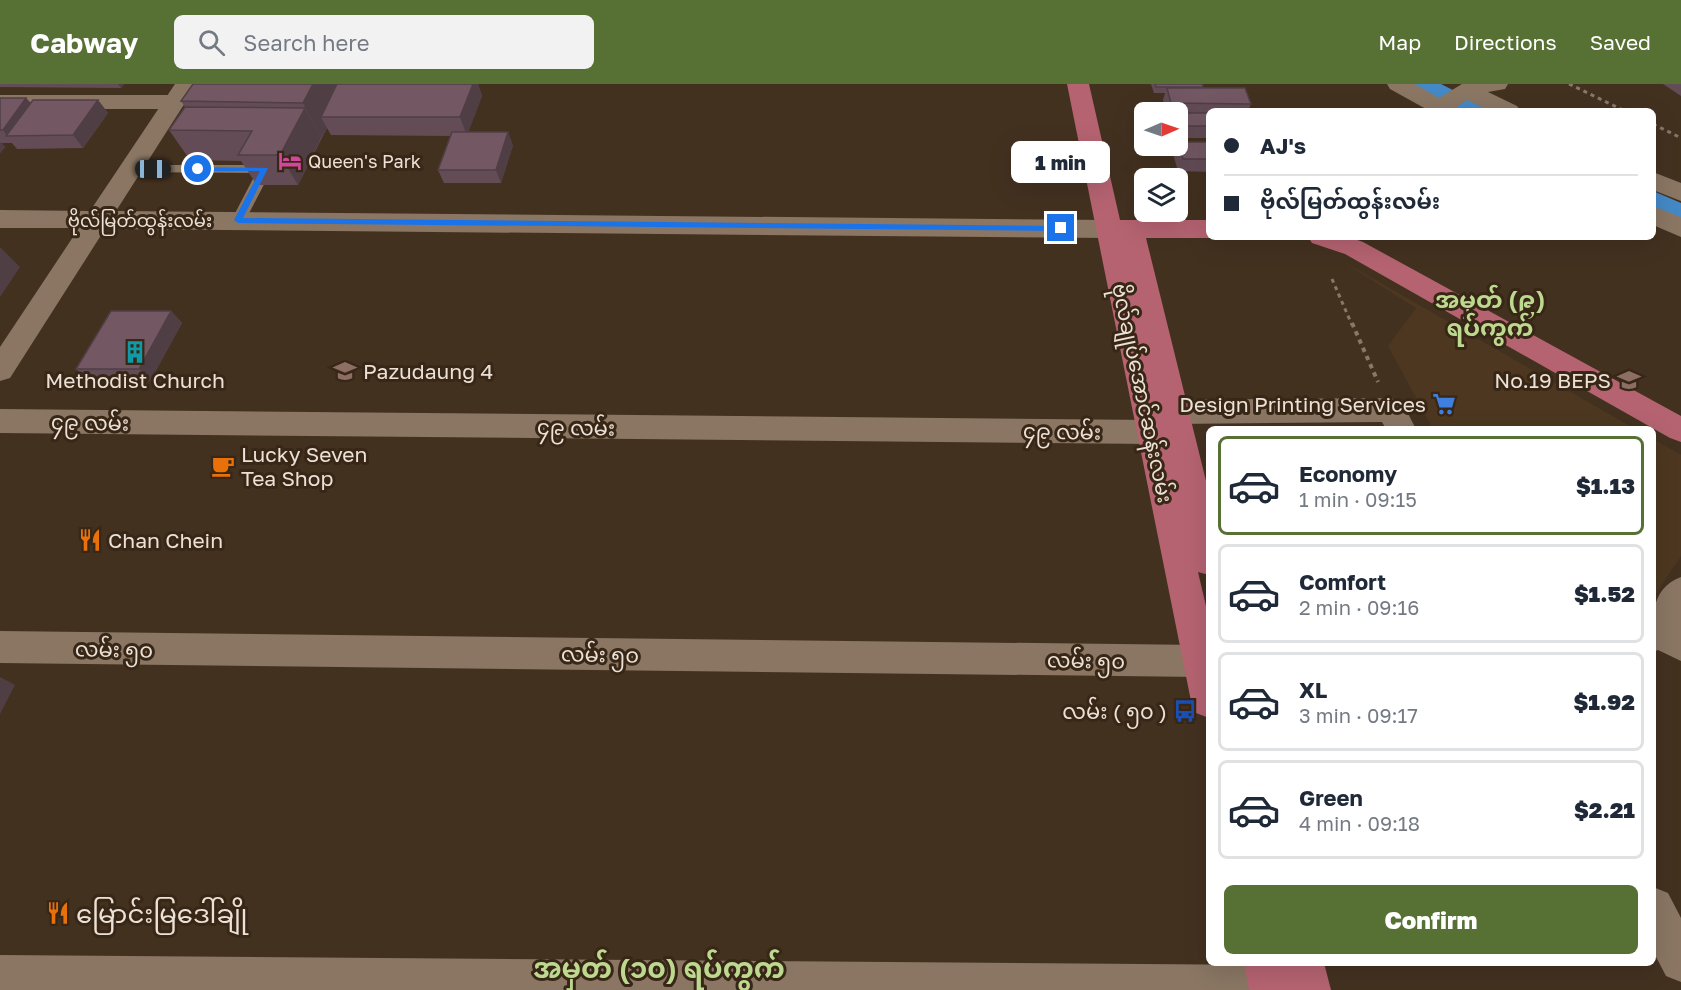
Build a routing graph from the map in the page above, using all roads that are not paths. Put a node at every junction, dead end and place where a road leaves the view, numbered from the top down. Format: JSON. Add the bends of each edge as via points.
{"nodes":[{"id":1,"x":1078,"y":84,"type":"edge"},
{"id":2,"x":1098,"y":84,"type":"edge"},
{"id":3,"x":1398,"y":84,"type":"edge"},
{"id":4,"x":1497,"y":84,"type":"edge"},
{"id":5,"x":1465,"y":90,"type":"junction"},
{"id":6,"x":180,"y":93,"type":"edge"},
{"id":7,"x":0,"y":102,"type":"edge"},
{"id":8,"x":1437,"y":108,"type":"edge"},
{"id":9,"x":1442,"y":108,"type":"edge"},
{"id":10,"x":1503,"y":108,"type":"edge"},
{"id":11,"x":130,"y":169,"type":"junction"},
{"id":12,"x":1656,"y":216,"type":"edge"},
{"id":13,"x":0,"y":219,"type":"edge"},
{"id":14,"x":98,"y":219,"type":"junction"},
{"id":15,"x":238,"y":220,"type":"junction"},
{"id":16,"x":1681,"y":228,"type":"edge"},
{"id":17,"x":1120,"y":229,"type":"junction"},
{"id":18,"x":1206,"y":229,"type":"edge"},
{"id":19,"x":1330,"y":240,"type":"edge"},
{"id":20,"x":0,"y":370,"type":"edge"},
{"id":21,"x":1396,"y":420,"type":"edge"},
{"id":22,"x":0,"y":421,"type":"edge"},
{"id":23,"x":1163,"y":422,"type":"junction"},
{"id":24,"x":1681,"y":430,"type":"edge"},
{"id":25,"x":1206,"y":552,"type":"edge"},
{"id":26,"x":1681,"y":592,"type":"edge"},
{"id":27,"x":1664,"y":637,"type":"edge"},
{"id":28,"x":0,"y":647,"type":"edge"},
{"id":29,"x":1200,"y":661,"type":"junction"},
{"id":30,"x":1206,"y":688,"type":"edge"},
{"id":31,"x":1656,"y":914,"type":"edge"},
{"id":32,"x":1681,"y":961,"type":"edge"},
{"id":33,"x":0,"y":976,"type":"edge"},
{"id":34,"x":1284,"y":979,"type":"edge"}],
"edges":[{"from":1,"to":17,"type":"main road","name":"ဗိုလ်ချုပ်အောင်ဆန်းလမ်း"},
{"from":2,"to":17,"type":"main road","name":"ဗိုလ်ချုပ်အောင်ဆန်းလမ်း"},
{"from":3,"to":8,"type":"street"},
{"from":4,"to":5,"type":"street"},
{"from":5,"to":9,"type":"street"},
{"from":5,"to":10,"type":"street"},
{"from":6,"to":7,"type":"street"},
{"from":6,"to":11,"type":"street"},
{"from":11,"to":14,"type":"street"},
{"from":11,"to":15,"type":"lane","via":[[265,169]]},
{"from":12,"to":16,"type":"street"},
{"from":13,"to":14,"type":"street","name":"ဗိုလ်မြတ်ထွန်းလမ်း"},
{"from":14,"to":15,"type":"street","name":"ဗိုလ်မြတ်ထွန်းလမ်း"},
{"from":14,"to":20,"type":"street"},
{"from":15,"to":17,"type":"street","name":"ဗိုလ်မြတ်ထွန်းလမ်း"},
{"from":17,"to":18,"type":"main road"},
{"from":17,"to":23,"type":"main road","name":"ဗိုလ်ချုပ်အောင်ဆန်းလမ်း"},
{"from":19,"to":24,"type":"main road","via":[[1354,248]]},
{"from":21,"to":23,"type":"street","name":"၄၉ လမ်း"},
{"from":22,"to":23,"type":"street","name":"၄၉ လမ်း"},
{"from":23,"to":25,"type":"main road","name":"ဗိုလ်ချုပ်အောင်ဆန်းလမ်း"},
{"from":23,"to":29,"type":"main road","name":"ဗိုလ်ချုပ်အောင်ဆန်းလမ်း"},
{"from":26,"to":27,"type":"street"},
{"from":28,"to":29,"type":"street","name":"လမ်း ၅၀"},
{"from":29,"to":30,"type":"main road","name":"ဗိုလ်ချုပ်အောင်ဆန်းလမ်း"},
{"from":31,"to":32,"type":"street"},
{"from":33,"to":34,"type":"street"}]}
